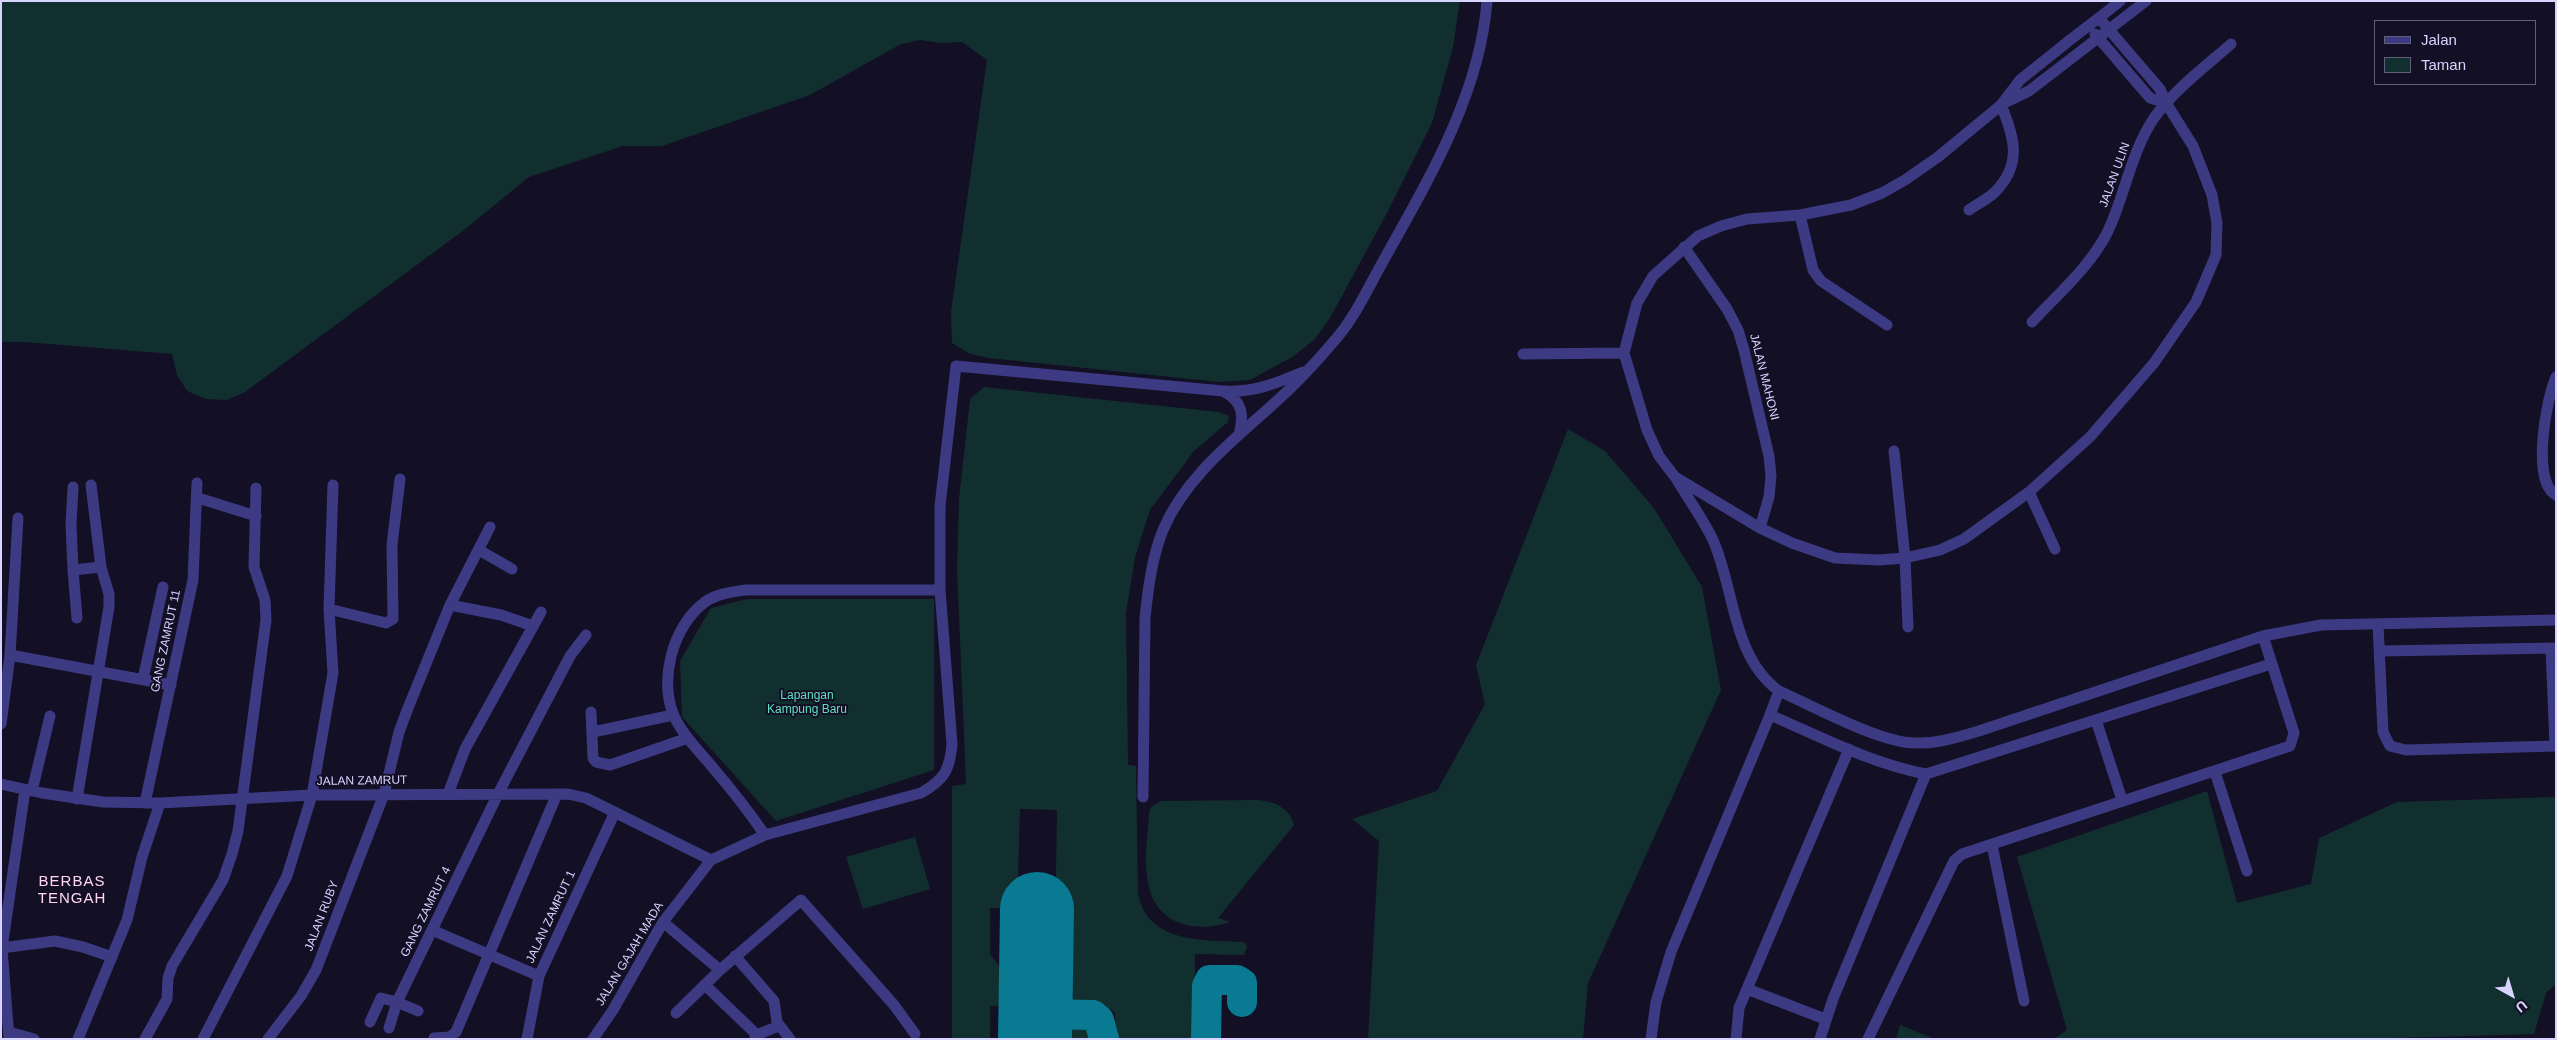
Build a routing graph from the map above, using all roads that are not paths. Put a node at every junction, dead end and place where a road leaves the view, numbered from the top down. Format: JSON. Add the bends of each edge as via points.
{"nodes":[{"id":1,"x":1487,"y":1,"type":"edge"},
{"id":2,"x":2120,"y":1,"type":"edge"},
{"id":3,"x":2146,"y":1,"type":"edge"},
{"id":4,"x":2099,"y":18,"type":"junction"},
{"id":5,"x":2088,"y":26,"type":"junction"},
{"id":6,"x":2110,"y":31,"type":"junction"},
{"id":7,"x":2100,"y":39,"type":"junction"},
{"id":8,"x":2230,"y":44,"type":"dead end"},
{"id":9,"x":2166,"y":103,"type":"junction"},
{"id":10,"x":2001,"y":105,"type":"junction"},
{"id":11,"x":1969,"y":210,"type":"dead end"},
{"id":12,"x":1800,"y":215,"type":"junction"},
{"id":13,"x":1684,"y":247,"type":"junction"},
{"id":14,"x":2032,"y":322,"type":"dead end"},
{"id":15,"x":1887,"y":326,"type":"dead end"},
{"id":16,"x":1624,"y":353,"type":"junction"},
{"id":17,"x":1522,"y":354,"type":"dead end"},
{"id":18,"x":1309,"y":369,"type":"junction"},
{"id":19,"x":2556,"y":377,"type":"edge"},
{"id":20,"x":1223,"y":391,"type":"junction"},
{"id":21,"x":2551,"y":408,"type":"edge"},
{"id":22,"x":1238,"y":435,"type":"junction"},
{"id":23,"x":1894,"y":451,"type":"dead end"},
{"id":24,"x":1674,"y":477,"type":"junction"},
{"id":25,"x":400,"y":479,"type":"dead end"},
{"id":26,"x":197,"y":483,"type":"dead end"},
{"id":27,"x":91,"y":485,"type":"dead end"},
{"id":28,"x":333,"y":485,"type":"dead end"},
{"id":29,"x":74,"y":487,"type":"dead end"},
{"id":30,"x":256,"y":488,"type":"dead end"},
{"id":31,"x":2029,"y":492,"type":"junction"},
{"id":32,"x":2556,"y":495,"type":"edge"},
{"id":33,"x":198,"y":498,"type":"junction"},
{"id":34,"x":1713,"y":500,"type":"junction"},
{"id":35,"x":256,"y":516,"type":"junction"},
{"id":36,"x":18,"y":518,"type":"dead end"},
{"id":37,"x":1702,"y":518,"type":"junction"},
{"id":38,"x":490,"y":527,"type":"dead end"},
{"id":39,"x":1760,"y":528,"type":"junction"},
{"id":40,"x":2055,"y":549,"type":"dead end"},
{"id":41,"x":479,"y":550,"type":"junction"},
{"id":42,"x":1905,"y":558,"type":"junction"},
{"id":43,"x":101,"y":567,"type":"junction"},
{"id":44,"x":512,"y":569,"type":"dead end"},
{"id":45,"x":73,"y":570,"type":"junction"},
{"id":46,"x":163,"y":587,"type":"dead end"},
{"id":47,"x":940,"y":590,"type":"junction"},
{"id":48,"x":450,"y":605,"type":"junction"},
{"id":49,"x":328,"y":609,"type":"junction"},
{"id":50,"x":541,"y":612,"type":"dead end"},
{"id":51,"x":77,"y":618,"type":"dead end"},
{"id":52,"x":2556,"y":620,"type":"edge"},
{"id":53,"x":2378,"y":624,"type":"junction"},
{"id":54,"x":533,"y":626,"type":"junction"},
{"id":55,"x":1908,"y":627,"type":"dead end"},
{"id":56,"x":586,"y":635,"type":"dead end"},
{"id":57,"x":2263,"y":636,"type":"junction"},
{"id":58,"x":2553,"y":649,"type":"edge"},
{"id":59,"x":2380,"y":651,"type":"junction"},
{"id":60,"x":10,"y":655,"type":"junction"},
{"id":61,"x":2271,"y":664,"type":"junction"},
{"id":62,"x":100,"y":671,"type":"junction"},
{"id":63,"x":143,"y":679,"type":"junction"},
{"id":64,"x":171,"y":685,"type":"junction"},
{"id":65,"x":1779,"y":692,"type":"junction"},
{"id":66,"x":591,"y":712,"type":"dead end"},
{"id":67,"x":674,"y":715,"type":"junction"},
{"id":68,"x":1770,"y":715,"type":"junction"},
{"id":69,"x":50,"y":716,"type":"dead end"},
{"id":70,"x":2096,"y":720,"type":"junction"},
{"id":71,"x":1,"y":724,"type":"edge"},
{"id":72,"x":593,"y":732,"type":"junction"},
{"id":73,"x":688,"y":738,"type":"junction"},
{"id":74,"x":2555,"y":746,"type":"edge"},
{"id":75,"x":1849,"y":749,"type":"junction"},
{"id":76,"x":2215,"y":772,"type":"junction"},
{"id":77,"x":1926,"y":774,"type":"junction"},
{"id":78,"x":1,"y":784,"type":"edge"},
{"id":79,"x":28,"y":790,"type":"junction"},
{"id":80,"x":384,"y":794,"type":"junction"},
{"id":81,"x":448,"y":794,"type":"junction"},
{"id":82,"x":498,"y":794,"type":"junction"},
{"id":83,"x":557,"y":794,"type":"junction"},
{"id":84,"x":312,"y":795,"type":"junction"},
{"id":85,"x":242,"y":797,"type":"junction"},
{"id":86,"x":1144,"y":797,"type":"dead end"},
{"id":87,"x":77,"y":799,"type":"junction"},
{"id":88,"x":2122,"y":800,"type":"junction"},
{"id":89,"x":145,"y":803,"type":"junction"},
{"id":90,"x":160,"y":803,"type":"junction"},
{"id":91,"x":615,"y":812,"type":"junction"},
{"id":92,"x":765,"y":835,"type":"junction"},
{"id":93,"x":1992,"y":846,"type":"junction"},
{"id":94,"x":711,"y":860,"type":"junction"},
{"id":95,"x":2247,"y":871,"type":"dead end"},
{"id":96,"x":663,"y":922,"type":"junction"},
{"id":97,"x":432,"y":930,"type":"junction"},
{"id":98,"x":2,"y":948,"type":"edge"},
{"id":99,"x":490,"y":954,"type":"junction"},
{"id":100,"x":736,"y":956,"type":"junction"},
{"id":101,"x":112,"y":957,"type":"junction"},
{"id":102,"x":720,"y":970,"type":"junction"},
{"id":103,"x":539,"y":976,"type":"junction"},
{"id":104,"x":705,"y":985,"type":"junction"},
{"id":105,"x":1747,"y":989,"type":"junction"},
{"id":106,"x":2024,"y":1001,"type":"dead end"},
{"id":107,"x":397,"y":1002,"type":"junction"},
{"id":108,"x":418,"y":1011,"type":"dead end"},
{"id":109,"x":676,"y":1013,"type":"dead end"},
{"id":110,"x":1825,"y":1019,"type":"junction"},
{"id":111,"x":370,"y":1022,"type":"dead end"},
{"id":112,"x":779,"y":1026,"type":"junction"},
{"id":113,"x":389,"y":1028,"type":"dead end"},
{"id":114,"x":9,"y":1035,"type":"edge"},
{"id":115,"x":756,"y":1037,"type":"edge"},
{"id":116,"x":914,"y":1037,"type":"edge"},
{"id":117,"x":434,"y":1038,"type":"edge"},
{"id":118,"x":34,"y":1039,"type":"edge"},
{"id":119,"x":78,"y":1039,"type":"edge"},
{"id":120,"x":145,"y":1039,"type":"edge"},
{"id":121,"x":203,"y":1039,"type":"edge"},
{"id":122,"x":268,"y":1039,"type":"edge"},
{"id":123,"x":527,"y":1039,"type":"edge"},
{"id":124,"x":593,"y":1039,"type":"edge"},
{"id":125,"x":790,"y":1039,"type":"edge"},
{"id":126,"x":1651,"y":1039,"type":"edge"},
{"id":127,"x":1736,"y":1039,"type":"edge"},
{"id":128,"x":1820,"y":1039,"type":"edge"},
{"id":129,"x":1868,"y":1039,"type":"edge"}],
"edges":[{"from":1,"to":18,"type":"street","via":[[1486,22],[1466,97],[1427,181],[1337,338]]},
{"from":2,"to":4,"type":"street"},
{"from":3,"to":6,"type":"street"},
{"from":4,"to":5,"type":"street"},
{"from":4,"to":6,"type":"street"},
{"from":5,"to":7,"type":"street"},
{"from":5,"to":10,"type":"street","via":[[2020,80]]},
{"from":6,"to":7,"type":"street"},
{"from":6,"to":9,"type":"street","via":[[2160,89]]},
{"from":7,"to":9,"type":"street","via":[[2150,98]]},
{"from":7,"to":10,"type":"street","via":[[2029,91]]},
{"from":8,"to":9,"type":"street","name":"JALAN ULIN"},
{"from":9,"to":14,"type":"street","name":"JALAN ULIN","via":[[2145,134],[2115,216],[2098,249]]},
{"from":9,"to":31,"type":"street","via":[[2204,169],[2217,223],[2216,255],[2196,302],[2154,363],[2090,437]]},
{"from":10,"to":11,"type":"street","via":[[2012,132],[2013,162],[1995,192]]},
{"from":10,"to":12,"type":"street","via":[[1938,157],[1882,193],[1851,204]]},
{"from":12,"to":13,"type":"street","via":[[1747,218],[1698,236]]},
{"from":12,"to":15,"type":"street","via":[[1813,270],[1821,281]]},
{"from":13,"to":16,"type":"street","via":[[1653,276],[1636,303]]},
{"from":13,"to":39,"type":"street","name":"JALAN MAHONI","via":[[1727,309],[1744,350],[1771,476]]},
{"from":16,"to":17,"type":"street"},
{"from":16,"to":24,"type":"street","via":[[1647,430],[1659,456]]},
{"from":18,"to":20,"type":"street","via":[[1264,387],[1240,392]]},
{"from":18,"to":22,"type":"street"},
{"from":19,"to":21,"type":"street"},
{"from":20,"to":22,"type":"street","via":[[1241,407],[1243,418]]},
{"from":20,"to":47,"type":"street","via":[[956,366],[940,506]]},
{"from":21,"to":32,"type":"street","via":[[2544,476],[2549,491]]},
{"from":22,"to":86,"type":"street","via":[[1214,457],[1174,506],[1162,530],[1145,618]]},
{"from":23,"to":42,"type":"street"},
{"from":24,"to":34,"type":"street"},
{"from":24,"to":37,"type":"street"},
{"from":25,"to":49,"type":"street","via":[[392,544],[393,619],[386,624]]},
{"from":26,"to":33,"type":"street","name":"GANG ZAMRUT 11"},
{"from":27,"to":43,"type":"street"},
{"from":28,"to":49,"type":"street"},
{"from":29,"to":45,"type":"street","via":[[71,525]]},
{"from":30,"to":35,"type":"street"},
{"from":31,"to":40,"type":"street"},
{"from":31,"to":42,"type":"street","via":[[1964,539],[1940,550]]},
{"from":33,"to":35,"type":"street"},
{"from":33,"to":64,"type":"street","name":"GANG ZAMRUT 11","via":[[193,580]]},
{"from":34,"to":37,"type":"street"},
{"from":34,"to":39,"type":"street"},
{"from":35,"to":85,"type":"street","via":[[254,567],[266,620]]},
{"from":36,"to":60,"type":"street"},
{"from":37,"to":65,"type":"street","via":[[1722,564],[1750,658],[1764,681]]},
{"from":38,"to":41,"type":"street","name":"JALAN RUBY"},
{"from":39,"to":42,"type":"street","via":[[1820,555],[1856,560]]},
{"from":41,"to":44,"type":"street"},
{"from":41,"to":48,"type":"street","name":"JALAN RUBY"},
{"from":42,"to":55,"type":"street"},
{"from":43,"to":45,"type":"street"},
{"from":43,"to":62,"type":"street","via":[[109,594],[109,607]]},
{"from":45,"to":51,"type":"street"},
{"from":46,"to":63,"type":"street"},
{"from":47,"to":67,"type":"street","via":[[745,590],[706,601],[684,622],[676,640],[669,670]]},
{"from":47,"to":92,"type":"street","via":[[952,744],[951,760],[944,775],[936,785],[921,793]]},
{"from":48,"to":54,"type":"street","via":[[501,615]]},
{"from":48,"to":80,"type":"street","name":"JALAN RUBY","via":[[401,727]]},
{"from":49,"to":84,"type":"street","via":[[333,673]]},
{"from":50,"to":54,"type":"street"},
{"from":52,"to":53,"type":"street"},
{"from":53,"to":57,"type":"street","via":[[2321,625]]},
{"from":53,"to":59,"type":"street"},
{"from":54,"to":81,"type":"street","via":[[465,749]]},
{"from":56,"to":82,"type":"street","name":"GANG ZAMRUT 4","via":[[570,656]]},
{"from":57,"to":61,"type":"street"},
{"from":57,"to":65,"type":"street","via":[[1979,731],[1932,743],[1913,744],[1886,738]]},
{"from":58,"to":59,"type":"street"},
{"from":58,"to":74,"type":"street"},
{"from":59,"to":74,"type":"street","via":[[2383,732],[2390,746],[2406,750]]},
{"from":60,"to":62,"type":"street"},
{"from":60,"to":71,"type":"street"},
{"from":61,"to":70,"type":"street"},
{"from":61,"to":76,"type":"street","via":[[2294,733],[2293,741],[2282,750]]},
{"from":62,"to":63,"type":"street"},
{"from":62,"to":87,"type":"street"},
{"from":63,"to":64,"type":"street"},
{"from":64,"to":89,"type":"street","name":"GANG ZAMRUT 11"},
{"from":65,"to":68,"type":"street"},
{"from":66,"to":72,"type":"street"},
{"from":67,"to":72,"type":"street"},
{"from":67,"to":73,"type":"street"},
{"from":68,"to":75,"type":"street"},
{"from":68,"to":126,"type":"street","via":[[1670,952],[1656,1002]]},
{"from":69,"to":79,"type":"street"},
{"from":70,"to":77,"type":"street"},
{"from":70,"to":88,"type":"street"},
{"from":72,"to":73,"type":"street","via":[[593,758],[606,765]]},
{"from":73,"to":92,"type":"street","via":[[753,815]]},
{"from":75,"to":77,"type":"street"},
{"from":75,"to":105,"type":"street"},
{"from":76,"to":88,"type":"street"},
{"from":76,"to":95,"type":"street"},
{"from":77,"to":110,"type":"street"},
{"from":78,"to":79,"type":"street","name":"JALAN ZAMRUT"},
{"from":79,"to":87,"type":"street","name":"JALAN ZAMRUT"},
{"from":79,"to":98,"type":"street"},
{"from":80,"to":81,"type":"street","name":"JALAN ZAMRUT"},
{"from":80,"to":84,"type":"street","name":"JALAN ZAMRUT"},
{"from":80,"to":122,"type":"street","name":"JALAN RUBY","via":[[316,970],[301,996]]},
{"from":81,"to":82,"type":"street","name":"JALAN ZAMRUT"},
{"from":82,"to":83,"type":"street","name":"JALAN ZAMRUT"},
{"from":82,"to":97,"type":"street","name":"GANG ZAMRUT 4"},
{"from":83,"to":91,"type":"street","name":"JALAN ZAMRUT","via":[[586,798]]},
{"from":83,"to":99,"type":"street"},
{"from":84,"to":85,"type":"street","name":"JALAN ZAMRUT"},
{"from":84,"to":121,"type":"street","via":[[287,876]]},
{"from":85,"to":90,"type":"street","name":"JALAN ZAMRUT"},
{"from":85,"to":120,"type":"street","via":[[238,831],[223,880],[169,972],[167,999]]},
{"from":87,"to":89,"type":"street","name":"JALAN ZAMRUT"},
{"from":88,"to":93,"type":"street"},
{"from":89,"to":90,"type":"street","name":"JALAN ZAMRUT"},
{"from":90,"to":101,"type":"street","via":[[142,857],[127,920]]},
{"from":91,"to":94,"type":"street","name":"JALAN ZAMRUT"},
{"from":91,"to":103,"type":"street","name":"JALAN ZAMRUT 1"},
{"from":92,"to":94,"type":"street"},
{"from":93,"to":106,"type":"street"},
{"from":93,"to":129,"type":"street","via":[[1962,854],[1954,861]]},
{"from":94,"to":96,"type":"street","name":"JALAN GAJAH MADA"},
{"from":96,"to":102,"type":"street"},
{"from":96,"to":124,"type":"street","name":"JALAN GAJAH MADA"},
{"from":97,"to":99,"type":"street"},
{"from":97,"to":107,"type":"street","name":"GANG ZAMRUT 4"},
{"from":98,"to":101,"type":"street","via":[[55,941]]},
{"from":98,"to":114,"type":"street"},
{"from":99,"to":103,"type":"street"},
{"from":99,"to":117,"type":"street","via":[[456,1032],[450,1037]]},
{"from":100,"to":102,"type":"street"},
{"from":100,"to":112,"type":"street","via":[[774,1001]]},
{"from":100,"to":116,"type":"street","via":[[801,900],[894,1005]]},
{"from":101,"to":119,"type":"street"},
{"from":102,"to":104,"type":"street"},
{"from":103,"to":123,"type":"street","name":"JALAN ZAMRUT 1"},
{"from":104,"to":109,"type":"street"},
{"from":104,"to":115,"type":"street"},
{"from":105,"to":110,"type":"street"},
{"from":105,"to":127,"type":"street","via":[[1740,1008]]},
{"from":107,"to":108,"type":"street"},
{"from":107,"to":111,"type":"street","via":[[381,998]]},
{"from":107,"to":113,"type":"street","name":"GANG ZAMRUT 4"},
{"from":110,"to":128,"type":"street"},
{"from":112,"to":115,"type":"street"},
{"from":112,"to":125,"type":"street"},
{"from":114,"to":118,"type":"street"}]}
